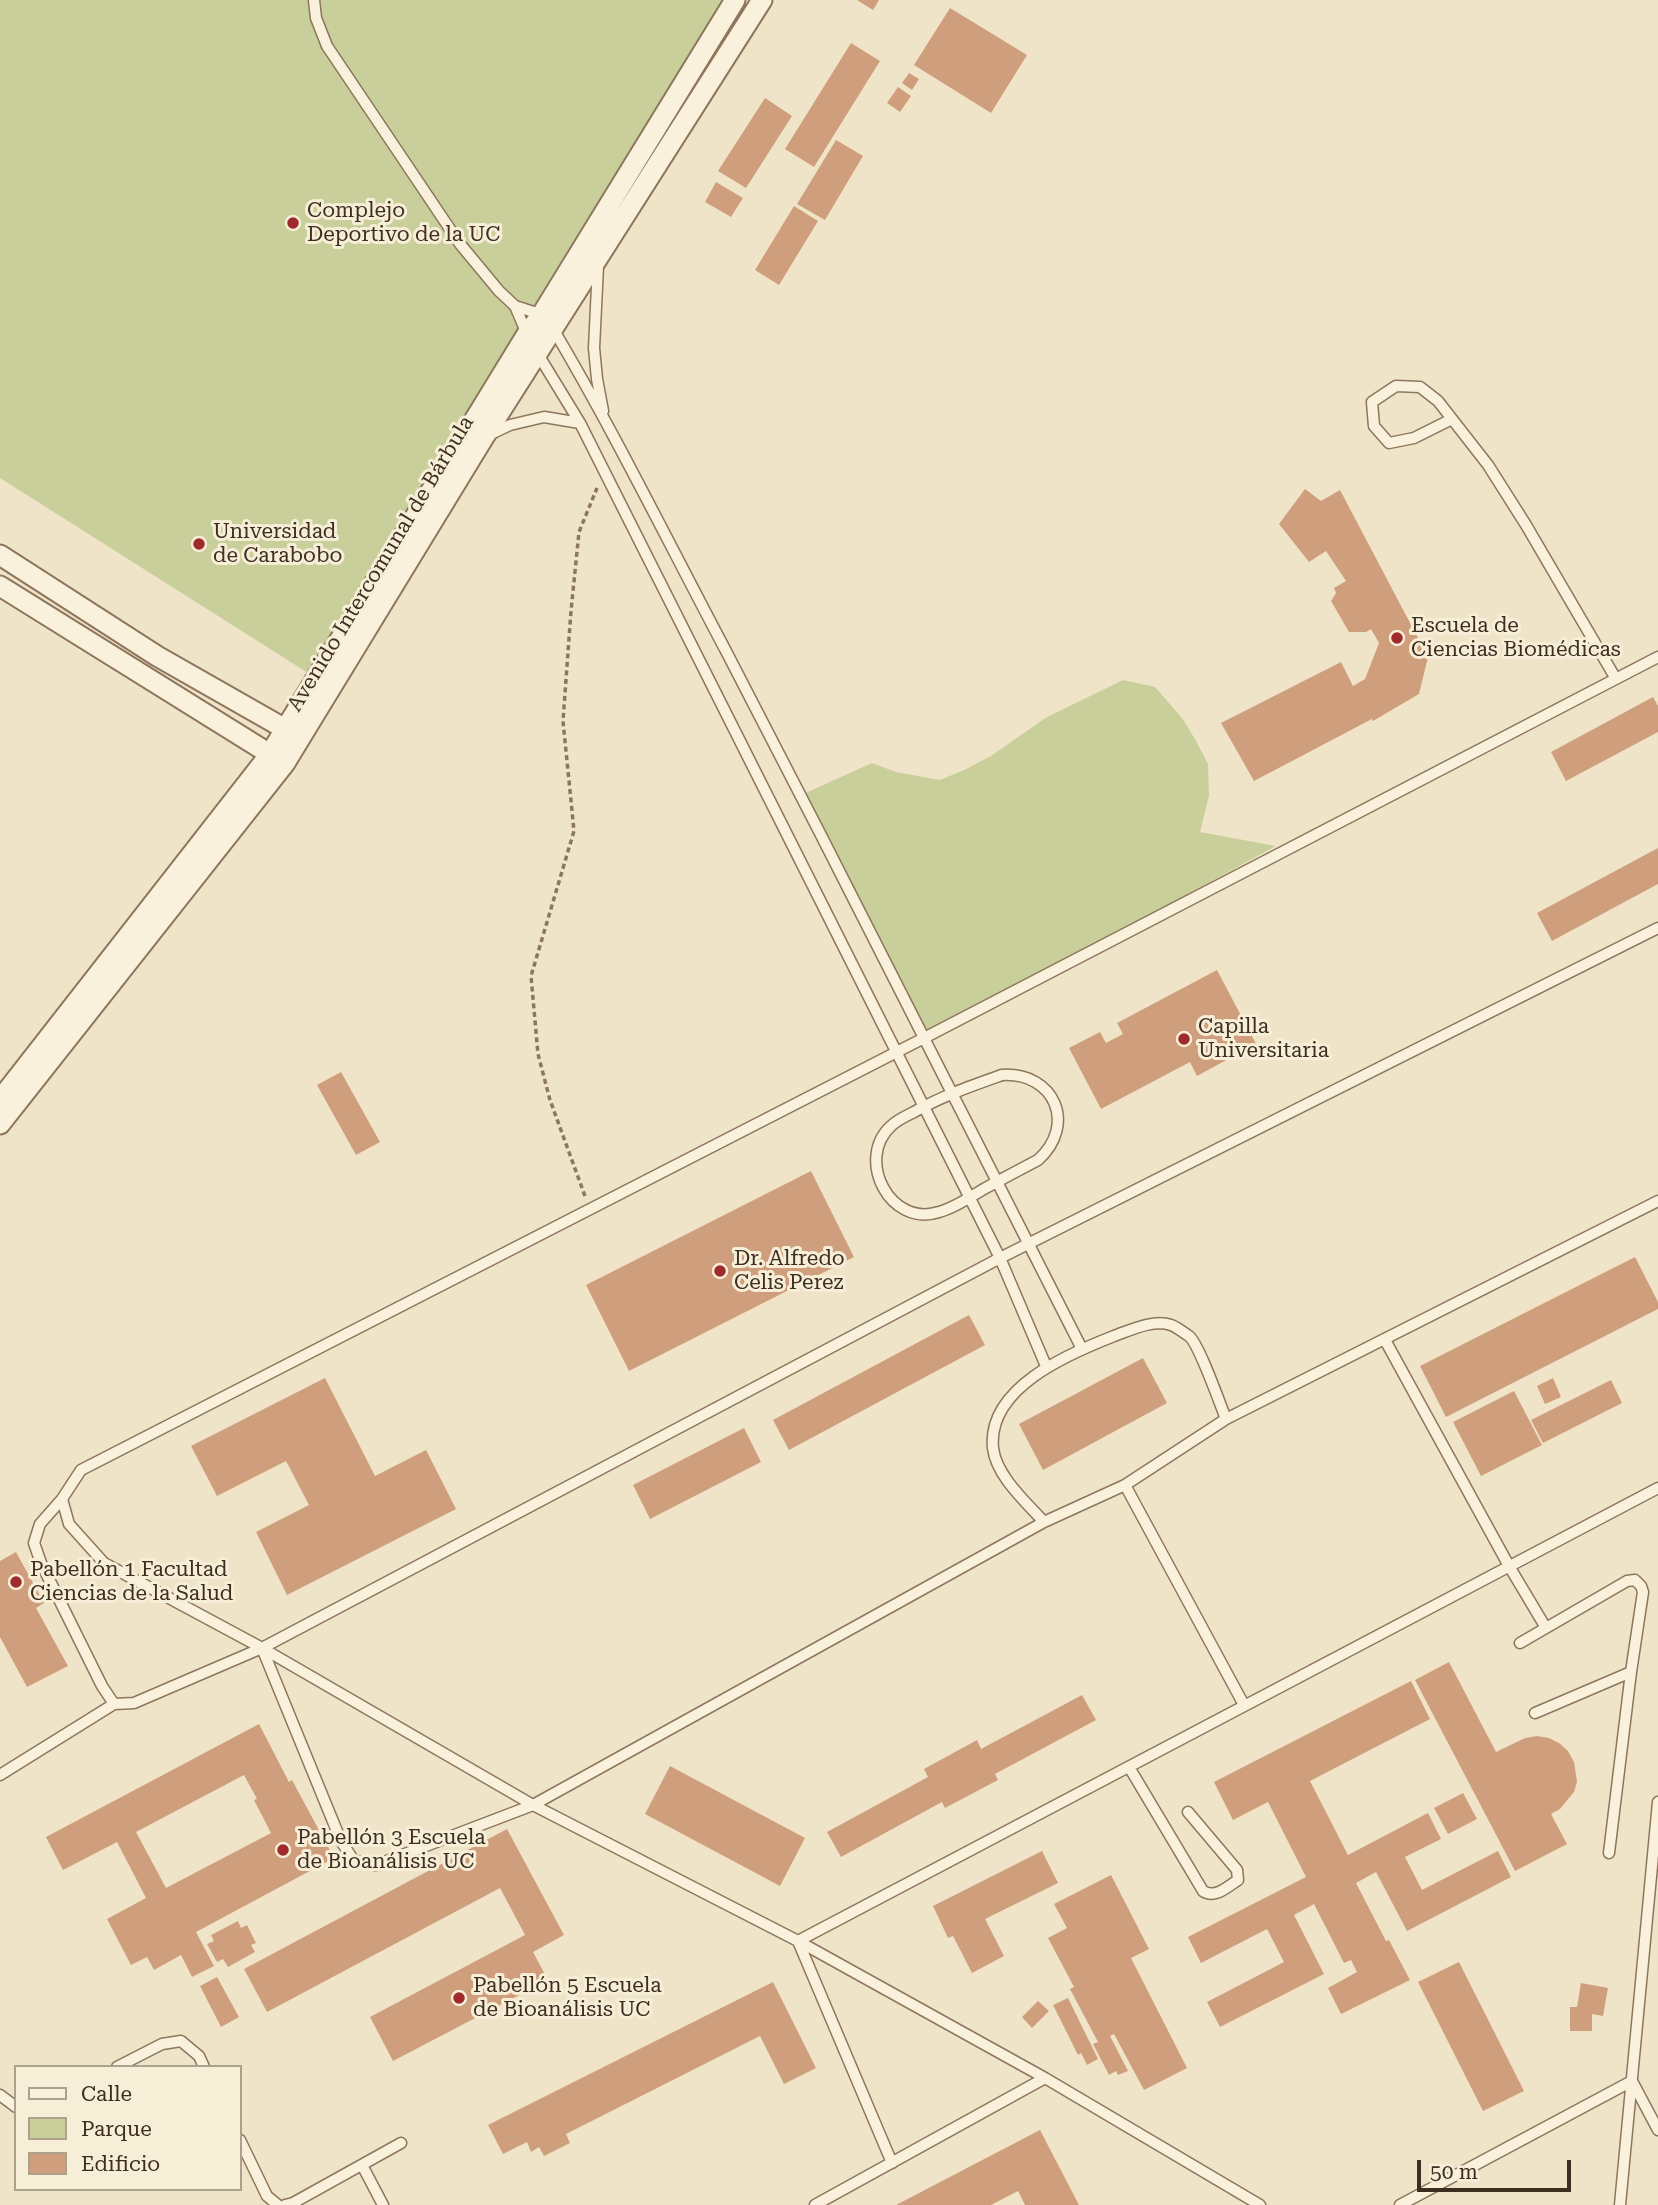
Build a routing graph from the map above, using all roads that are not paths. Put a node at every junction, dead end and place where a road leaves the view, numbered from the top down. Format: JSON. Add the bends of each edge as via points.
{"nodes":[{"id":1,"x":314,"y":0,"type":"edge"},
{"id":2,"x":735,"y":0,"type":"edge"},
{"id":3,"x":762,"y":0,"type":"edge"},
{"id":4,"x":598,"y":258,"type":"junction"},
{"id":5,"x":515,"y":306,"type":"junction"},
{"id":6,"x":547,"y":321,"type":"junction"},
{"id":7,"x":527,"y":334,"type":"junction"},
{"id":8,"x":537,"y":352,"type":"junction"},
{"id":9,"x":1452,"y":419,"type":"junction"},
{"id":10,"x":606,"y":422,"type":"junction"},
{"id":11,"x":580,"y":423,"type":"junction"},
{"id":12,"x":484,"y":437,"type":"junction"},
{"id":13,"x":0,"y":555,"type":"edge"},
{"id":14,"x":0,"y":586,"type":"edge"},
{"id":15,"x":1658,"y":657,"type":"edge"},
{"id":16,"x":1616,"y":679,"type":"junction"},
{"id":17,"x":293,"y":734,"type":"junction"},
{"id":18,"x":278,"y":759,"type":"junction"},
{"id":19,"x":1658,"y":928,"type":"edge"},
{"id":20,"x":926,"y":1037,"type":"junction"},
{"id":21,"x":897,"y":1051,"type":"junction"},
{"id":22,"x":953,"y":1092,"type":"junction"},
{"id":23,"x":0,"y":1100,"type":"edge"},
{"id":24,"x":925,"y":1106,"type":"junction"},
{"id":25,"x":0,"y":1124,"type":"edge"},
{"id":26,"x":998,"y":1181,"type":"junction"},
{"id":27,"x":970,"y":1197,"type":"junction"},
{"id":28,"x":1658,"y":1201,"type":"edge"},
{"id":29,"x":1029,"y":1245,"type":"junction"},
{"id":30,"x":1000,"y":1258,"type":"junction"},
{"id":31,"x":1385,"y":1340,"type":"junction"},
{"id":32,"x":1082,"y":1349,"type":"junction"},
{"id":33,"x":1046,"y":1366,"type":"junction"},
{"id":34,"x":1226,"y":1419,"type":"junction"},
{"id":35,"x":1125,"y":1485,"type":"junction"},
{"id":36,"x":1658,"y":1488,"type":"edge"},
{"id":37,"x":62,"y":1499,"type":"junction"},
{"id":38,"x":1044,"y":1522,"type":"junction"},
{"id":39,"x":1509,"y":1566,"type":"junction"},
{"id":40,"x":1546,"y":1628,"type":"junction"},
{"id":41,"x":1520,"y":1643,"type":"dead end"},
{"id":42,"x":261,"y":1648,"type":"junction"},
{"id":43,"x":1631,"y":1672,"type":"junction"},
{"id":44,"x":114,"y":1704,"type":"junction"},
{"id":45,"x":1244,"y":1705,"type":"junction"},
{"id":46,"x":1535,"y":1713,"type":"dead end"},
{"id":47,"x":1129,"y":1767,"type":"junction"},
{"id":48,"x":0,"y":1775,"type":"edge"},
{"id":49,"x":1658,"y":1802,"type":"edge"},
{"id":50,"x":533,"y":1805,"type":"junction"},
{"id":51,"x":1188,"y":1812,"type":"dead end"},
{"id":52,"x":1609,"y":1853,"type":"dead end"},
{"id":53,"x":798,"y":1941,"type":"junction"},
{"id":54,"x":121,"y":2065,"type":"edge"},
{"id":55,"x":203,"y":2065,"type":"edge"},
{"id":56,"x":1045,"y":2078,"type":"junction"},
{"id":57,"x":1632,"y":2081,"type":"junction"},
{"id":58,"x":1658,"y":2130,"type":"edge"},
{"id":59,"x":401,"y":2143,"type":"dead end"},
{"id":60,"x":242,"y":2144,"type":"edge"},
{"id":61,"x":892,"y":2163,"type":"junction"},
{"id":62,"x":362,"y":2165,"type":"junction"},
{"id":63,"x":278,"y":2205,"type":"edge"},
{"id":64,"x":285,"y":2205,"type":"edge"},
{"id":65,"x":383,"y":2205,"type":"edge"},
{"id":66,"x":815,"y":2205,"type":"edge"},
{"id":67,"x":1260,"y":2205,"type":"edge"},
{"id":68,"x":1400,"y":2205,"type":"edge"},
{"id":69,"x":1620,"y":2205,"type":"edge"}],
"edges":[{"from":1,"to":5,"type":"lane","via":[[327,46],[460,244]]},
{"from":2,"to":6,"type":"street","name":"Avenido Intercomunal de Bárbula"},
{"from":3,"to":4,"type":"street","name":"Avenido Intercomunal de Bárbula"},
{"from":4,"to":6,"type":"street","name":"Avenido Intercomunal de Bárbula"},
{"from":4,"to":10,"type":"lane","via":[[594,348]]},
{"from":5,"to":6,"type":"lane"},
{"from":5,"to":7,"type":"lane"},
{"from":6,"to":7,"type":"street","name":"Avenido Intercomunal de Bárbula"},
{"from":6,"to":8,"type":"street","name":"Avenido Intercomunal de Bárbula"},
{"from":6,"to":10,"type":"lane"},
{"from":7,"to":8,"type":"lane"},
{"from":7,"to":17,"type":"street","name":"Avenido Intercomunal de Bárbula"},
{"from":8,"to":11,"type":"lane"},
{"from":8,"to":12,"type":"street","name":"Avenido Intercomunal de Bárbula"},
{"from":9,"to":9,"type":"lane","via":[[1420,387],[1396,386],[1372,402],[1374,426],[1389,443],[1414,438]]},
{"from":9,"to":16,"type":"lane","via":[[1501,485]]},
{"from":10,"to":20,"type":"lane"},
{"from":11,"to":12,"type":"lane","via":[[544,417]]},
{"from":11,"to":21,"type":"lane"},
{"from":12,"to":17,"type":"street","name":"Avenido Intercomunal de Bárbula"},
{"from":13,"to":17,"type":"street","via":[[157,656]]},
{"from":14,"to":18,"type":"street"},
{"from":15,"to":16,"type":"lane"},
{"from":16,"to":20,"type":"lane"},
{"from":17,"to":18,"type":"street","name":"Avenido Intercomunal de Bárbula"},
{"from":18,"to":23,"type":"street","name":"Avenido Intercomunal de Bárbula"},
{"from":18,"to":25,"type":"street","name":"Avenido Intercomunal de Bárbula"},
{"from":19,"to":29,"type":"lane"},
{"from":20,"to":21,"type":"lane"},
{"from":20,"to":22,"type":"lane"},
{"from":21,"to":24,"type":"lane"},
{"from":21,"to":37,"type":"lane","via":[[81,1470]]},
{"from":22,"to":24,"type":"lane"},
{"from":22,"to":26,"type":"lane"},
{"from":22,"to":26,"type":"lane","via":[[1015,1075],[1038,1083],[1054,1101],[1058,1123],[1046,1152]]},
{"from":24,"to":27,"type":"lane"},
{"from":24,"to":27,"type":"lane","via":[[892,1125],[879,1144],[876,1167],[883,1189],[897,1204],[917,1213],[939,1213]]},
{"from":26,"to":27,"type":"lane"},
{"from":26,"to":29,"type":"lane"},
{"from":27,"to":30,"type":"lane"},
{"from":28,"to":31,"type":"lane"},
{"from":29,"to":30,"type":"lane"},
{"from":29,"to":32,"type":"lane"},
{"from":30,"to":33,"type":"lane"},
{"from":30,"to":42,"type":"lane"},
{"from":31,"to":34,"type":"lane"},
{"from":31,"to":39,"type":"lane"},
{"from":32,"to":33,"type":"lane"},
{"from":32,"to":34,"type":"lane","via":[[1144,1325],[1170,1324],[1192,1338]]},
{"from":33,"to":38,"type":"lane","via":[[1012,1396],[995,1419],[993,1450],[1006,1479]]},
{"from":34,"to":35,"type":"lane"},
{"from":35,"to":38,"type":"lane"},
{"from":35,"to":45,"type":"lane"},
{"from":36,"to":39,"type":"lane"},
{"from":37,"to":42,"type":"lane","via":[[69,1524],[104,1563]]},
{"from":37,"to":44,"type":"lane","via":[[40,1524],[34,1543]]},
{"from":38,"to":50,"type":"lane"},
{"from":39,"to":40,"type":"lane"},
{"from":39,"to":45,"type":"lane"},
{"from":40,"to":41,"type":"lane"},
{"from":40,"to":43,"type":"lane","via":[[1635,1580],[1643,1592]]},
{"from":42,"to":44,"type":"lane","via":[[134,1703]]},
{"from":42,"to":50,"type":"lane"},
{"from":42,"to":50,"type":"lane","via":[[341,1841],[354,1861],[376,1865]]},
{"from":43,"to":46,"type":"lane"},
{"from":43,"to":52,"type":"lane"},
{"from":44,"to":48,"type":"lane"},
{"from":45,"to":47,"type":"lane"},
{"from":47,"to":51,"type":"lane","via":[[1203,1891],[1215,1894],[1238,1880],[1237,1870]]},
{"from":47,"to":53,"type":"lane"},
{"from":49,"to":57,"type":"lane"},
{"from":50,"to":53,"type":"lane"},
{"from":53,"to":56,"type":"lane"},
{"from":53,"to":61,"type":"lane"},
{"from":54,"to":55,"type":"lane","via":[[162,2044],[181,2042]]},
{"from":56,"to":61,"type":"lane"},
{"from":56,"to":67,"type":"lane"},
{"from":57,"to":58,"type":"lane"},
{"from":57,"to":68,"type":"lane"},
{"from":57,"to":69,"type":"lane"},
{"from":59,"to":62,"type":"lane"},
{"from":60,"to":63,"type":"lane","via":[[267,2196]]},
{"from":61,"to":66,"type":"lane"},
{"from":62,"to":64,"type":"lane"},
{"from":62,"to":65,"type":"lane"}]}
